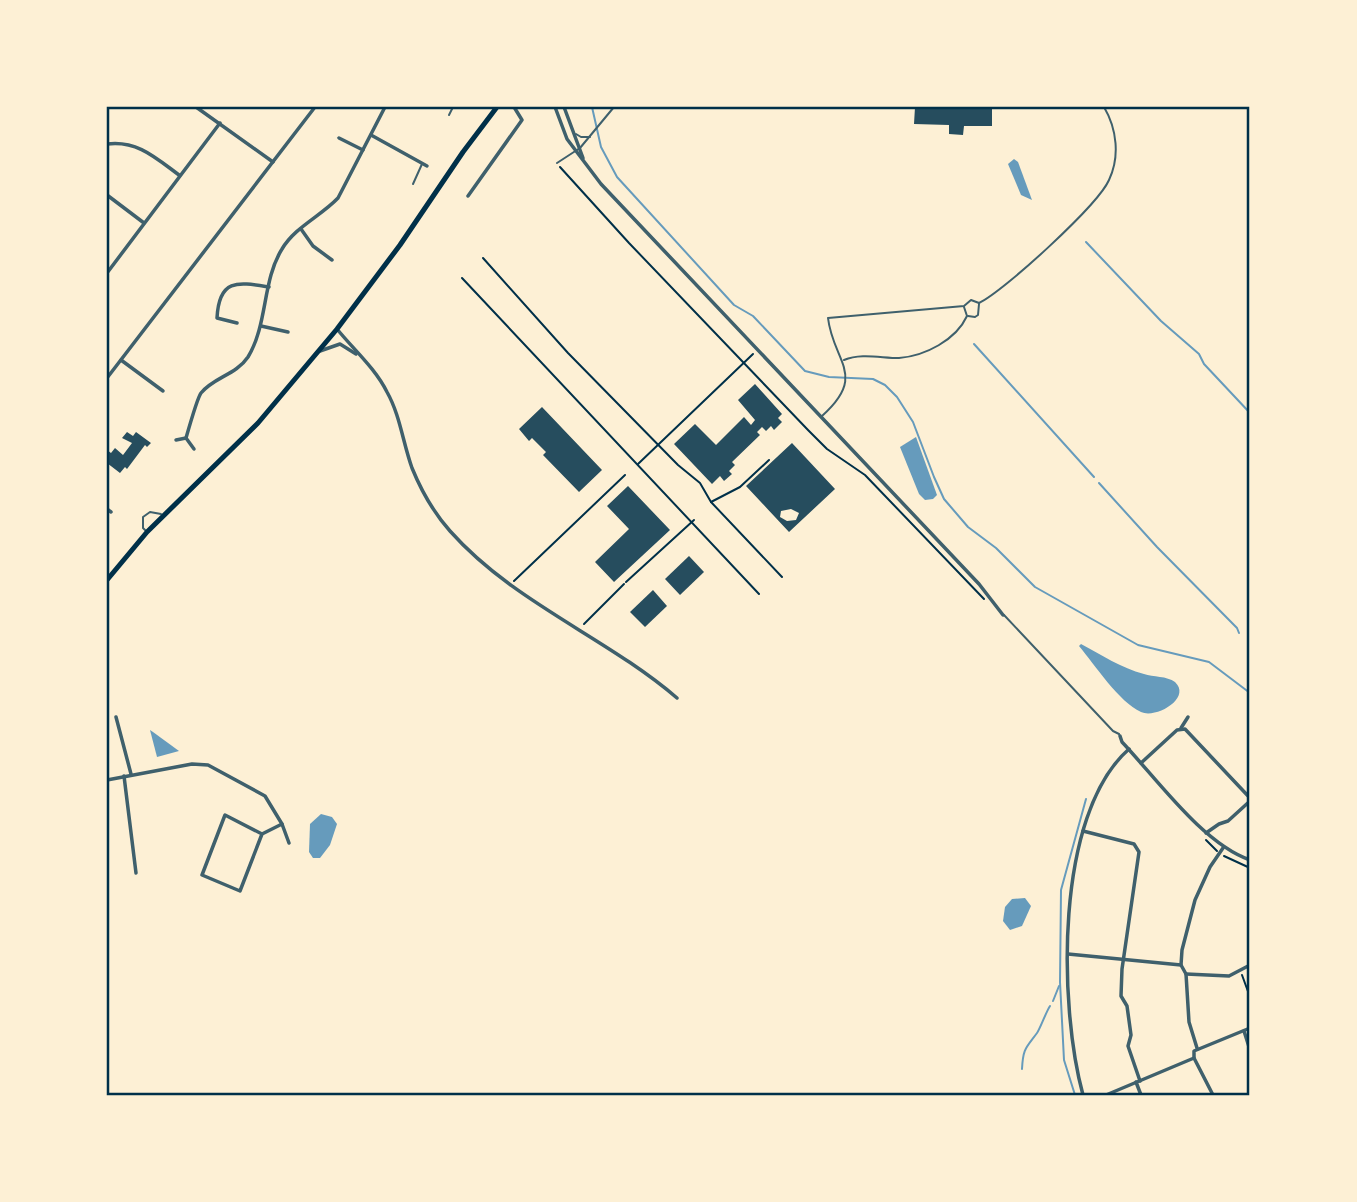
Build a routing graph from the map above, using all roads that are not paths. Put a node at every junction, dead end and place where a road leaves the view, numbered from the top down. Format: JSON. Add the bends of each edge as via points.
{"nodes":[{"id":1,"x":196,"y":107,"type":"edge"},
{"id":2,"x":313,"y":107,"type":"edge"},
{"id":3,"x":385,"y":107,"type":"edge"},
{"id":4,"x":453,"y":107,"type":"edge"},
{"id":5,"x":497,"y":107,"type":"edge"},
{"id":6,"x":514,"y":107,"type":"edge"},
{"id":7,"x":555,"y":107,"type":"edge"},
{"id":8,"x":564,"y":107,"type":"edge"},
{"id":9,"x":614,"y":107,"type":"edge"},
{"id":10,"x":1104,"y":107,"type":"edge"},
{"id":11,"x":449,"y":115,"type":"dead end"},
{"id":12,"x":220,"y":123,"type":"junction"},
{"id":13,"x":570,"y":128,"type":"junction"},
{"id":14,"x":371,"y":135,"type":"junction"},
{"id":15,"x":591,"y":137,"type":"junction"},
{"id":16,"x":340,"y":138,"type":"dead end"},
{"id":17,"x":107,"y":144,"type":"edge"},
{"id":18,"x":363,"y":150,"type":"junction"},
{"id":19,"x":578,"y":150,"type":"junction"},
{"id":20,"x":273,"y":162,"type":"junction"},
{"id":21,"x":422,"y":163,"type":"junction"},
{"id":22,"x":557,"y":163,"type":"road end"},
{"id":23,"x":427,"y":166,"type":"dead end"},
{"id":24,"x":180,"y":176,"type":"junction"},
{"id":25,"x":413,"y":184,"type":"dead end"},
{"id":26,"x":107,"y":195,"type":"edge"},
{"id":27,"x":468,"y":196,"type":"dead end"},
{"id":28,"x":144,"y":223,"type":"junction"},
{"id":29,"x":300,"y":229,"type":"junction"},
{"id":30,"x":332,"y":260,"type":"dead end"},
{"id":31,"x":107,"y":273,"type":"edge"},
{"id":32,"x":269,"y":287,"type":"junction"},
{"id":33,"x":979,"y":303,"type":"junction"},
{"id":34,"x":964,"y":306,"type":"junction"},
{"id":35,"x":967,"y":316,"type":"junction"},
{"id":36,"x":217,"y":318,"type":"junction"},
{"id":37,"x":211,"y":320,"type":"dead end"},
{"id":38,"x":237,"y":323,"type":"dead end"},
{"id":39,"x":261,"y":326,"type":"junction"},
{"id":40,"x":338,"y":329,"type":"junction"},
{"id":41,"x":288,"y":332,"type":"dead end"},
{"id":42,"x":320,"y":351,"type":"junction"},
{"id":43,"x":121,"y":360,"type":"junction"},
{"id":44,"x":843,"y":360,"type":"junction"},
{"id":45,"x":366,"y":362,"type":"junction"},
{"id":46,"x":107,"y":378,"type":"edge"},
{"id":47,"x":163,"y":391,"type":"dead end"},
{"id":48,"x":821,"y":416,"type":"junction"},
{"id":49,"x":186,"y":438,"type":"junction"},
{"id":50,"x":176,"y":440,"type":"dead end"},
{"id":51,"x":194,"y":449,"type":"dead end"},
{"id":52,"x":164,"y":516,"type":"junction"},
{"id":53,"x":147,"y":532,"type":"junction"},
{"id":54,"x":107,"y":580,"type":"edge"},
{"id":55,"x":1003,"y":615,"type":"joint"},
{"id":56,"x":677,"y":698,"type":"dead end"},
{"id":57,"x":116,"y":717,"type":"dead end"},
{"id":58,"x":1188,"y":717,"type":"dead end"},
{"id":59,"x":1181,"y":728,"type":"junction"},
{"id":60,"x":1119,"y":734,"type":"joint"},
{"id":61,"x":1129,"y":749,"type":"junction"},
{"id":62,"x":1141,"y":763,"type":"junction"},
{"id":63,"x":131,"y":774,"type":"junction"},
{"id":64,"x":124,"y":776,"type":"junction"},
{"id":65,"x":107,"y":780,"type":"edge"},
{"id":66,"x":1250,"y":800,"type":"edge"},
{"id":67,"x":282,"y":824,"type":"junction"},
{"id":68,"x":1083,"y":831,"type":"junction"},
{"id":69,"x":262,"y":834,"type":"junction"},
{"id":70,"x":1203,"y":834,"type":"junction"},
{"id":71,"x":289,"y":842,"type":"dead end"},
{"id":72,"x":1223,"y":848,"type":"junction"},
{"id":73,"x":1250,"y":860,"type":"edge"},
{"id":74,"x":135,"y":873,"type":"dead end"},
{"id":75,"x":1068,"y":954,"type":"junction"},
{"id":76,"x":1124,"y":959,"type":"junction"},
{"id":77,"x":1181,"y":965,"type":"junction"},
{"id":78,"x":1250,"y":965,"type":"edge"},
{"id":79,"x":1186,"y":974,"type":"junction"},
{"id":80,"x":1250,"y":1028,"type":"edge"},
{"id":81,"x":1244,"y":1031,"type":"junction"},
{"id":82,"x":1197,"y":1048,"type":"junction"},
{"id":83,"x":1250,"y":1050,"type":"edge"},
{"id":84,"x":1195,"y":1058,"type":"junction"},
{"id":85,"x":1138,"y":1082,"type":"junction"},
{"id":86,"x":1083,"y":1095,"type":"edge"},
{"id":87,"x":1105,"y":1095,"type":"edge"},
{"id":88,"x":1142,"y":1095,"type":"edge"},
{"id":89,"x":1213,"y":1095,"type":"edge"}],
"edges":[{"from":1,"to":12,"type":"street"},
{"from":2,"to":20,"type":"street"},
{"from":3,"to":14,"type":"street"},
{"from":4,"to":11,"type":"lane"},
{"from":5,"to":40,"type":"main road"},
{"from":6,"to":27,"type":"street","via":[[522,120]]},
{"from":7,"to":19,"type":"street","via":[[562,130]]},
{"from":8,"to":13,"type":"street"},
{"from":9,"to":15,"type":"lane"},
{"from":10,"to":33,"type":"lane","via":[[1112,123],[1116,152],[1103,190],[1011,281]]},
{"from":12,"to":20,"type":"street"},
{"from":12,"to":24,"type":"street"},
{"from":13,"to":15,"type":"lane","via":[[581,137]]},
{"from":13,"to":19,"type":"street"},
{"from":14,"to":18,"type":"street"},
{"from":14,"to":21,"type":"street"},
{"from":15,"to":19,"type":"lane"},
{"from":16,"to":18,"type":"street"},
{"from":17,"to":24,"type":"street","via":[[142,148]]},
{"from":18,"to":29,"type":"street","via":[[338,198]]},
{"from":19,"to":22,"type":"lane"},
{"from":19,"to":48,"type":"street","via":[[601,184]]},
{"from":20,"to":43,"type":"street"},
{"from":21,"to":23,"type":"street"},
{"from":21,"to":25,"type":"lane"},
{"from":24,"to":28,"type":"street"},
{"from":26,"to":28,"type":"street"},
{"from":28,"to":31,"type":"street"},
{"from":29,"to":30,"type":"street"},
{"from":29,"to":32,"type":"street","via":[[281,250]]},
{"from":32,"to":36,"type":"street","via":[[233,284],[224,291]]},
{"from":32,"to":39,"type":"street"},
{"from":33,"to":34,"type":"lane","via":[[971,300]]},
{"from":33,"to":35,"type":"lane","via":[[978,315]]},
{"from":34,"to":35,"type":"lane"},
{"from":34,"to":44,"type":"lane","via":[[828,317],[831,337]]},
{"from":35,"to":44,"type":"lane","via":[[951,336],[916,355]]},
{"from":36,"to":37,"type":"street"},
{"from":36,"to":38,"type":"street"},
{"from":39,"to":41,"type":"street"},
{"from":39,"to":49,"type":"street","via":[[242,364],[200,393]]},
{"from":40,"to":42,"type":"main road"},
{"from":40,"to":45,"type":"street"},
{"from":42,"to":45,"type":"street","via":[[340,344]]},
{"from":42,"to":52,"type":"main road","via":[[258,423]]},
{"from":43,"to":46,"type":"street"},
{"from":43,"to":47,"type":"street"},
{"from":44,"to":48,"type":"lane","via":[[844,386]]},
{"from":45,"to":56,"type":"street","via":[[388,393],[412,467],[439,517],[509,585],[652,676]]},
{"from":48,"to":55,"type":"street"},
{"from":49,"to":50,"type":"street"},
{"from":49,"to":51,"type":"street"},
{"from":52,"to":53,"type":"main road"},
{"from":52,"to":53,"type":"lane","via":[[147,513],[142,524]]},
{"from":53,"to":54,"type":"main road"},
{"from":55,"to":60,"type":"lane"},
{"from":57,"to":63,"type":"street"},
{"from":58,"to":59,"type":"street"},
{"from":59,"to":62,"type":"street"},
{"from":59,"to":66,"type":"street"},
{"from":60,"to":61,"type":"street"},
{"from":61,"to":62,"type":"street"},
{"from":61,"to":68,"type":"street","via":[[1102,786]]},
{"from":62,"to":70,"type":"street"},
{"from":63,"to":64,"type":"street"},
{"from":63,"to":67,"type":"street","via":[[208,765],[265,796]]},
{"from":64,"to":65,"type":"street"},
{"from":64,"to":74,"type":"street"},
{"from":66,"to":70,"type":"street","via":[[1228,821]]},
{"from":67,"to":69,"type":"street"},
{"from":67,"to":71,"type":"street"},
{"from":68,"to":75,"type":"street","via":[[1073,875]]},
{"from":68,"to":76,"type":"street","via":[[1133,844],[1139,852]]},
{"from":69,"to":69,"type":"street","via":[[225,814],[202,875],[240,891]]},
{"from":70,"to":72,"type":"street"},
{"from":72,"to":73,"type":"street"},
{"from":72,"to":77,"type":"street","via":[[1195,900]]},
{"from":75,"to":76,"type":"street"},
{"from":75,"to":86,"type":"street","via":[[1069,1017]]},
{"from":76,"to":77,"type":"street"},
{"from":76,"to":85,"type":"street","via":[[1121,996],[1127,1006],[1128,1046]]},
{"from":77,"to":79,"type":"street"},
{"from":78,"to":79,"type":"street","via":[[1229,975]]},
{"from":79,"to":82,"type":"street","via":[[1189,1022]]},
{"from":80,"to":81,"type":"street"},
{"from":81,"to":82,"type":"street"},
{"from":81,"to":83,"type":"street"},
{"from":82,"to":84,"type":"street"},
{"from":84,"to":85,"type":"street"},
{"from":84,"to":89,"type":"street"},
{"from":85,"to":87,"type":"street"},
{"from":85,"to":88,"type":"street"}]}
